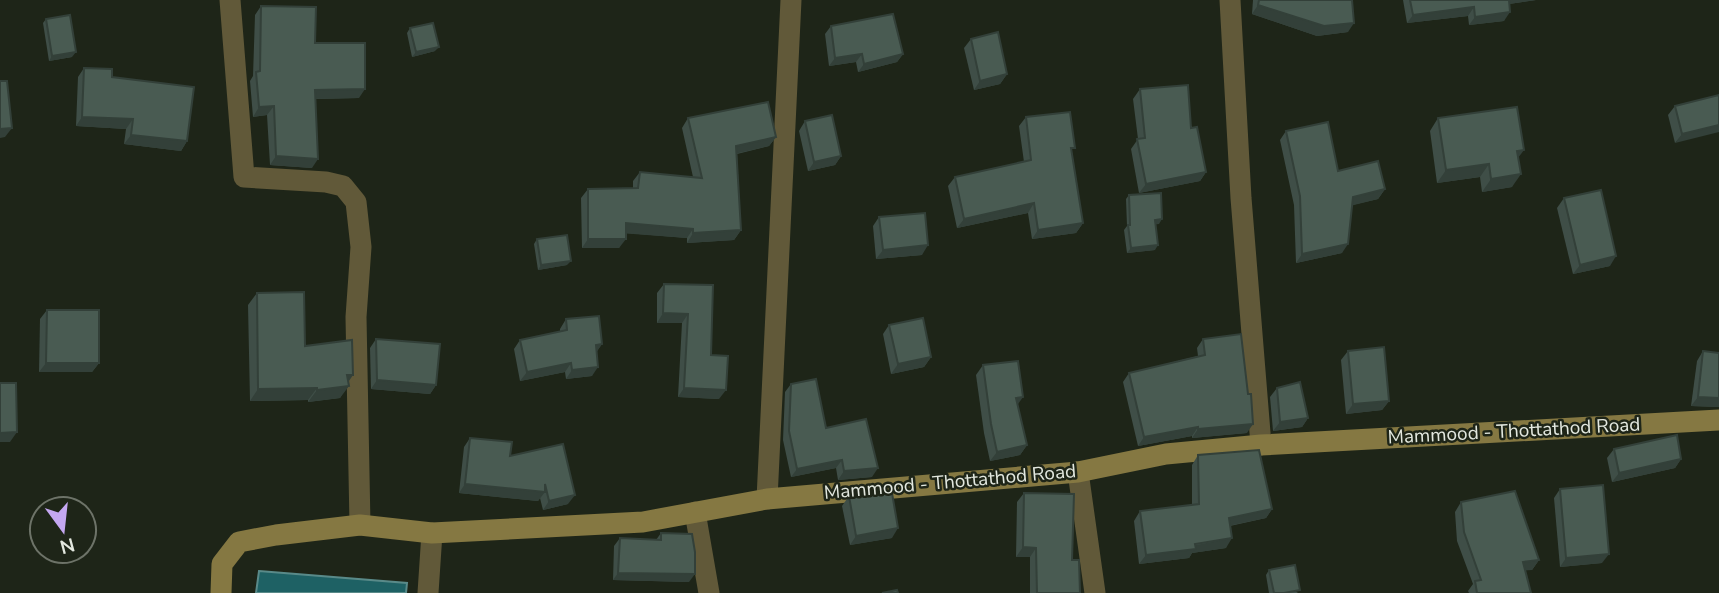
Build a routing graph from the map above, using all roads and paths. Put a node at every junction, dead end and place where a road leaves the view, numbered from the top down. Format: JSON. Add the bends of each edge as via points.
{"nodes":[{"id":1,"x":230,"y":0,"type":"edge"},
{"id":2,"x":791,"y":0,"type":"edge"},
{"id":3,"x":1230,"y":0,"type":"edge"},
{"id":4,"x":1719,"y":420,"type":"edge"},
{"id":5,"x":1261,"y":445,"type":"junction"},
{"id":6,"x":1078,"y":472,"type":"junction"},
{"id":7,"x":767,"y":499,"type":"junction"},
{"id":8,"x":695,"y":512,"type":"junction"},
{"id":9,"x":360,"y":526,"type":"junction"},
{"id":10,"x":432,"y":533,"type":"junction"},
{"id":11,"x":221,"y":593,"type":"edge"},
{"id":12,"x":428,"y":593,"type":"edge"},
{"id":13,"x":709,"y":593,"type":"edge"},
{"id":14,"x":1095,"y":593,"type":"edge"}],
"edges":[{"from":1,"to":9,"type":"street","via":[[244,177],[335,184],[343,186],[356,202]]},
{"from":2,"to":7,"type":"street"},
{"from":3,"to":5,"type":"street"},
{"from":4,"to":5,"type":"street","name":"Mammood - Thottathod Road"},
{"from":5,"to":6,"type":"street","name":"Mammood - Thottathod Road","via":[[1166,454]]},
{"from":6,"to":7,"type":"street","name":"Mammood - Thottathod Road"},
{"from":6,"to":14,"type":"street"},
{"from":7,"to":8,"type":"street","name":"Mammood - Thottathod Road"},
{"from":8,"to":10,"type":"street","name":"Mammood - Thottathod Road","via":[[643,522]]},
{"from":8,"to":13,"type":"street"},
{"from":9,"to":10,"type":"street","name":"Mammood - Thottathod Road"},
{"from":9,"to":11,"type":"street","name":"Mammood - Thottathod Road","via":[[239,542],[222,564]]},
{"from":10,"to":12,"type":"street"}]}
